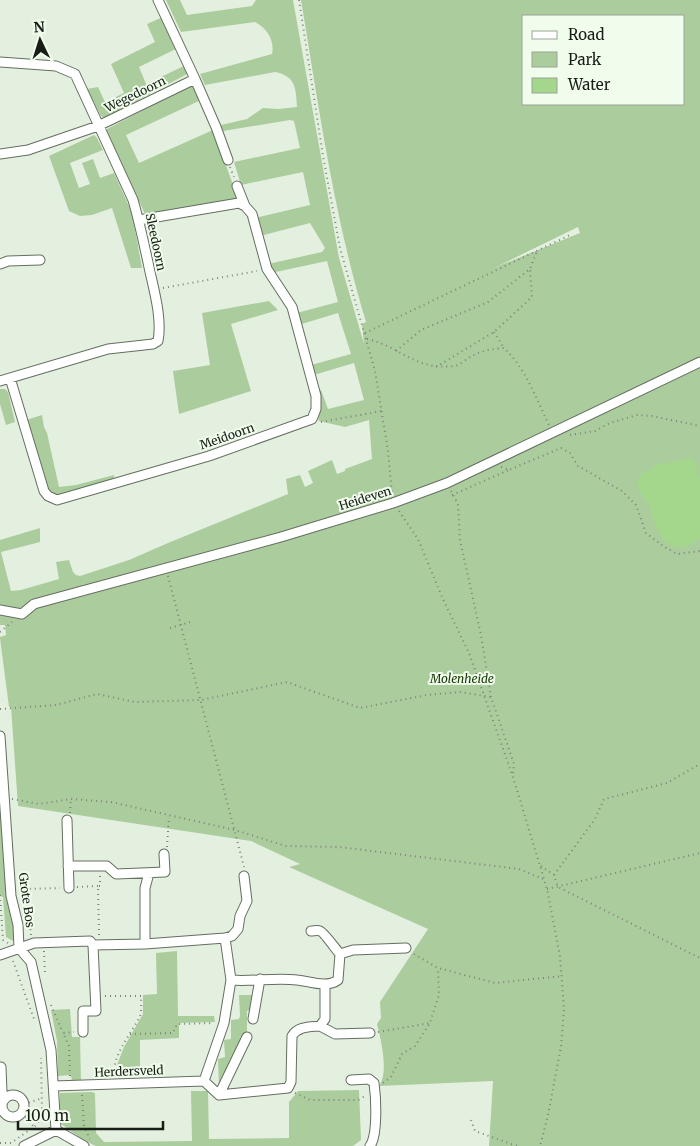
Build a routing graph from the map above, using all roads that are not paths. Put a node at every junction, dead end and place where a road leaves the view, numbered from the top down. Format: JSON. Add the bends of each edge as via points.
{"nodes":[{"id":1,"x":158,"y":0,"type":"edge"},
{"id":2,"x":0,"y":62,"type":"edge"},
{"id":3,"x":195,"y":79,"type":"junction"},
{"id":4,"x":98,"y":126,"type":"junction"},
{"id":5,"x":0,"y":154,"type":"edge"},
{"id":6,"x":228,"y":160,"type":"road end"},
{"id":7,"x":237,"y":186,"type":"road end"},
{"id":8,"x":244,"y":206,"type":"junction"},
{"id":9,"x":140,"y":220,"type":"junction"},
{"id":10,"x":40,"y":260,"type":"dead end"},
{"id":11,"x":0,"y":264,"type":"edge"},
{"id":12,"x":700,"y":362,"type":"edge"},
{"id":13,"x":10,"y":378,"type":"junction"},
{"id":14,"x":0,"y":382,"type":"edge"},
{"id":15,"x":0,"y":610,"type":"edge"},
{"id":16,"x":0,"y":736,"type":"edge"},
{"id":17,"x":67,"y":820,"type":"road end"},
{"id":18,"x":164,"y":854,"type":"road end"},
{"id":19,"x":68,"y":866,"type":"junction"},
{"id":20,"x":149,"y":873,"type":"junction"},
{"id":21,"x":244,"y":876,"type":"dead end"},
{"id":22,"x":68,"y":888,"type":"road end"},
{"id":23,"x":310,"y":931,"type":"dead end"},
{"id":24,"x":226,"y":938,"type":"junction"},
{"id":25,"x":145,"y":944,"type":"junction"},
{"id":26,"x":96,"y":945,"type":"junction"},
{"id":27,"x":19,"y":948,"type":"junction"},
{"id":28,"x":406,"y":948,"type":"road end"},
{"id":29,"x":340,"y":954,"type":"junction"},
{"id":30,"x":0,"y":955,"type":"edge"},
{"id":31,"x":260,"y":979,"type":"junction"},
{"id":32,"x":231,"y":980,"type":"junction"},
{"id":33,"x":325,"y":984,"type":"junction"},
{"id":34,"x":253,"y":1019,"type":"dead end"},
{"id":35,"x":320,"y":1026,"type":"junction"},
{"id":36,"x":84,"y":1032,"type":"road end"},
{"id":37,"x":370,"y":1033,"type":"road end"},
{"id":38,"x":247,"y":1037,"type":"dead end"},
{"id":39,"x":1,"y":1067,"type":"edge"},
{"id":40,"x":351,"y":1080,"type":"dead end"},
{"id":41,"x":204,"y":1082,"type":"junction"},
{"id":42,"x":54,"y":1086,"type":"junction"},
{"id":43,"x":219,"y":1095,"type":"junction"},
{"id":44,"x":5,"y":1099,"type":"junction"},
{"id":45,"x":56,"y":1130,"type":"junction"},
{"id":46,"x":87,"y":1143,"type":"edge"},
{"id":47,"x":24,"y":1146,"type":"edge"},
{"id":48,"x":370,"y":1146,"type":"edge"}],
"edges":[{"from":1,"to":3,"type":"street"},
{"from":2,"to":4,"type":"street","name":"Sleedoorn","via":[[56,66],[75,74]]},
{"from":3,"to":4,"type":"street","name":"Wegedoorn"},
{"from":3,"to":6,"type":"street"},
{"from":4,"to":5,"type":"street","name":"Wegedoorn","via":[[28,150]]},
{"from":4,"to":9,"type":"street","name":"Sleedoorn","via":[[134,200]]},
{"from":7,"to":8,"type":"street"},
{"from":8,"to":9,"type":"street","via":[[239,203]]},
{"from":8,"to":13,"type":"street","name":"Meidoorn","via":[[252,214],[267,269],[292,307],[316,396],[312,419],[209,456],[57,500],[44,492]]},
{"from":9,"to":13,"type":"street","name":"Sleedoorn","via":[[154,290],[160,331],[158,342],[108,349]]},
{"from":10,"to":11,"type":"street"},
{"from":12,"to":15,"type":"street","name":"Heideven","via":[[447,483],[394,503],[34,604],[22,614]]},
{"from":13,"to":14,"type":"street","name":"Sleedoorn"},
{"from":16,"to":27,"type":"street","name":"Grote Bos"},
{"from":17,"to":19,"type":"street"},
{"from":18,"to":20,"type":"street","via":[[165,872]]},
{"from":19,"to":20,"type":"street","via":[[107,866],[116,874]]},
{"from":19,"to":22,"type":"street"},
{"from":20,"to":25,"type":"street","via":[[145,888]]},
{"from":21,"to":24,"type":"street","via":[[247,900],[238,929]]},
{"from":23,"to":29,"type":"street","via":[[324,934]]},
{"from":24,"to":25,"type":"street"},
{"from":24,"to":32,"type":"street"},
{"from":25,"to":26,"type":"street"},
{"from":26,"to":27,"type":"street","via":[[90,940],[34,943]]},
{"from":26,"to":36,"type":"street","via":[[96,1011],[83,1011]]},
{"from":27,"to":30,"type":"street"},
{"from":27,"to":42,"type":"street","name":"Grote Bos","via":[[31,962],[51,1050]]},
{"from":28,"to":29,"type":"street","via":[[353,950]]},
{"from":29,"to":33,"type":"street","via":[[338,980]]},
{"from":31,"to":32,"type":"street","via":[[247,982]]},
{"from":31,"to":33,"type":"street"},
{"from":31,"to":34,"type":"street"},
{"from":32,"to":41,"type":"street","via":[[224,1023]]},
{"from":33,"to":35,"type":"street","via":[[325,1019]]},
{"from":35,"to":37,"type":"street","via":[[335,1034]]},
{"from":35,"to":43,"type":"street","via":[[299,1029],[292,1036],[288,1088]]},
{"from":38,"to":43,"type":"street"},
{"from":39,"to":44,"type":"street"},
{"from":40,"to":48,"type":"street","via":[[374,1083],[375,1123]]},
{"from":41,"to":42,"type":"street","name":"Herdersveld"},
{"from":41,"to":43,"type":"street"},
{"from":42,"to":45,"type":"street","name":"Grote Bos"},
{"from":44,"to":44,"type":"street","via":[[11,1095],[23,1101],[23,1109],[16,1117],[4,1112],[2,1105]]},
{"from":45,"to":46,"type":"street"},
{"from":45,"to":47,"type":"street"}]}
